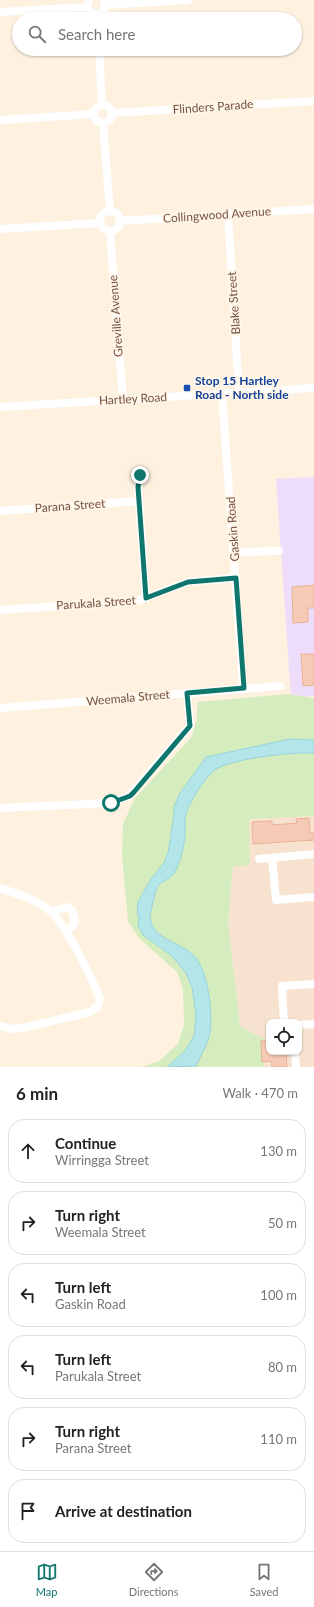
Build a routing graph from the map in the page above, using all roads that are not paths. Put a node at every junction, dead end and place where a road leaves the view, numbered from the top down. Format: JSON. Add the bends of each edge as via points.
{"nodes":[{"id":1,"x":188,"y":0,"type":"edge"},
{"id":2,"x":104,"y":2,"type":"edge"},
{"id":3,"x":88,"y":3,"type":"edge"},
{"id":4,"x":0,"y":12,"type":"edge"},
{"id":5,"x":103,"y":12,"type":"edge"},
{"id":6,"x":99,"y":56,"type":"edge"},
{"id":7,"x":314,"y":101,"type":"edge"},
{"id":8,"x":102,"y":104,"type":"junction"},
{"id":9,"x":112,"y":113,"type":"junction"},
{"id":10,"x":94,"y":114,"type":"junction"},
{"id":11,"x":0,"y":120,"type":"edge"},
{"id":12,"x":103,"y":123,"type":"junction"},
{"id":13,"x":314,"y":209,"type":"edge"},
{"id":14,"x":110,"y":211,"type":"junction"},
{"id":15,"x":228,"y":214,"type":"junction"},
{"id":16,"x":120,"y":221,"type":"junction"},
{"id":17,"x":100,"y":223,"type":"junction"},
{"id":18,"x":0,"y":229,"type":"edge"},
{"id":19,"x":110,"y":232,"type":"junction"},
{"id":20,"x":314,"y":388,"type":"edge"},
{"id":21,"x":239,"y":393,"type":"junction"},
{"id":22,"x":222,"y":394,"type":"junction"},
{"id":23,"x":123,"y":399,"type":"junction"},
{"id":24,"x":0,"y":407,"type":"edge"},
{"id":25,"x":140,"y":475,"type":"dead end"},
{"id":26,"x":139,"y":501,"type":"junction"},
{"id":27,"x":0,"y":511,"type":"edge"},
{"id":28,"x":279,"y":551,"type":"dead end"},
{"id":29,"x":234,"y":552,"type":"junction"},
{"id":30,"x":236,"y":578,"type":"junction"},
{"id":31,"x":146,"y":598,"type":"junction"},
{"id":32,"x":0,"y":610,"type":"edge"},
{"id":33,"x":280,"y":686,"type":"dead end"},
{"id":34,"x":244,"y":688,"type":"junction"},
{"id":35,"x":187,"y":693,"type":"junction"},
{"id":36,"x":0,"y":708,"type":"edge"},
{"id":37,"x":0,"y":808,"type":"edge"},
{"id":38,"x":314,"y":854,"type":"edge"},
{"id":39,"x":272,"y":858,"type":"junction"},
{"id":40,"x":259,"y":859,"type":"dead end"},
{"id":41,"x":0,"y":888,"type":"edge"},
{"id":42,"x":314,"y":897,"type":"edge"},
{"id":43,"x":51,"y":912,"type":"junction"},
{"id":44,"x":65,"y":930,"type":"junction"},
{"id":45,"x":314,"y":984,"type":"edge"},
{"id":46,"x":284,"y":1019,"type":"edge"},
{"id":47,"x":314,"y":1024,"type":"edge"},
{"id":48,"x":302,"y":1025,"type":"edge"},
{"id":49,"x":0,"y":1026,"type":"edge"},
{"id":50,"x":295,"y":1055,"type":"edge"},
{"id":51,"x":296,"y":1067,"type":"edge"}],
"edges":[{"from":1,"to":2,"type":"street"},
{"from":2,"to":5,"type":"street"},
{"from":3,"to":4,"type":"street"},
{"from":6,"to":8,"type":"street"},
{"from":7,"to":9,"type":"street","name":"Flinders Parade"},
{"from":8,"to":9,"type":"street","via":[[110,107]]},
{"from":8,"to":10,"type":"street","via":[[96,108]]},
{"from":9,"to":12,"type":"street","via":[[110,119]]},
{"from":10,"to":11,"type":"street"},
{"from":10,"to":12,"type":"street","via":[[96,119]]},
{"from":12,"to":14,"type":"street"},
{"from":13,"to":15,"type":"street","name":"Collingwood Avenue"},
{"from":14,"to":16,"type":"street","via":[[117,214]]},
{"from":14,"to":17,"type":"street","via":[[102,215]]},
{"from":15,"to":16,"type":"street","name":"Collingwood Avenue"},
{"from":15,"to":21,"type":"street","name":"Blake Street"},
{"from":16,"to":19,"type":"street","via":[[118,228]]},
{"from":17,"to":18,"type":"street"},
{"from":17,"to":19,"type":"street","via":[[104,230]]},
{"from":19,"to":23,"type":"street","name":"Greville Avenue"},
{"from":20,"to":21,"type":"street","name":"Hartley Road"},
{"from":21,"to":22,"type":"street","name":"Hartley Road"},
{"from":22,"to":23,"type":"street","name":"Hartley Road"},
{"from":22,"to":29,"type":"street","name":"Gaskin Road"},
{"from":23,"to":24,"type":"street","name":"Hartley Road"},
{"from":25,"to":26,"type":"street"},
{"from":26,"to":27,"type":"street","name":"Parana Street"},
{"from":26,"to":31,"type":"street"},
{"from":28,"to":29,"type":"street"},
{"from":29,"to":30,"type":"street","name":"Gaskin Road"},
{"from":30,"to":31,"type":"street","name":"Parukala Street","via":[[188,582]]},
{"from":30,"to":34,"type":"street","name":"Gaskin Road"},
{"from":31,"to":32,"type":"street","name":"Parukala Street","via":[[136,601]]},
{"from":33,"to":34,"type":"street","name":"Weemala Street"},
{"from":34,"to":35,"type":"street","name":"Weemala Street"},
{"from":35,"to":36,"type":"street","name":"Weemala Street"},
{"from":35,"to":37,"type":"street","via":[[190,726],[130,796],[111,803]]},
{"from":38,"to":39,"type":"street"},
{"from":39,"to":40,"type":"street"},
{"from":39,"to":42,"type":"street","via":[[276,900]]},
{"from":41,"to":43,"type":"street","via":[[28,898]]},
{"from":43,"to":44,"type":"street"},
{"from":43,"to":44,"type":"street","via":[[67,907],[72,910],[75,921],[72,927]]},
{"from":44,"to":49,"type":"street","via":[[95,987],[100,999],[98,1006],[90,1012],[23,1028]]},
{"from":45,"to":46,"type":"street","via":[[282,986]]},
{"from":47,"to":48,"type":"street"},
{"from":50,"to":51,"type":"street"}]}
